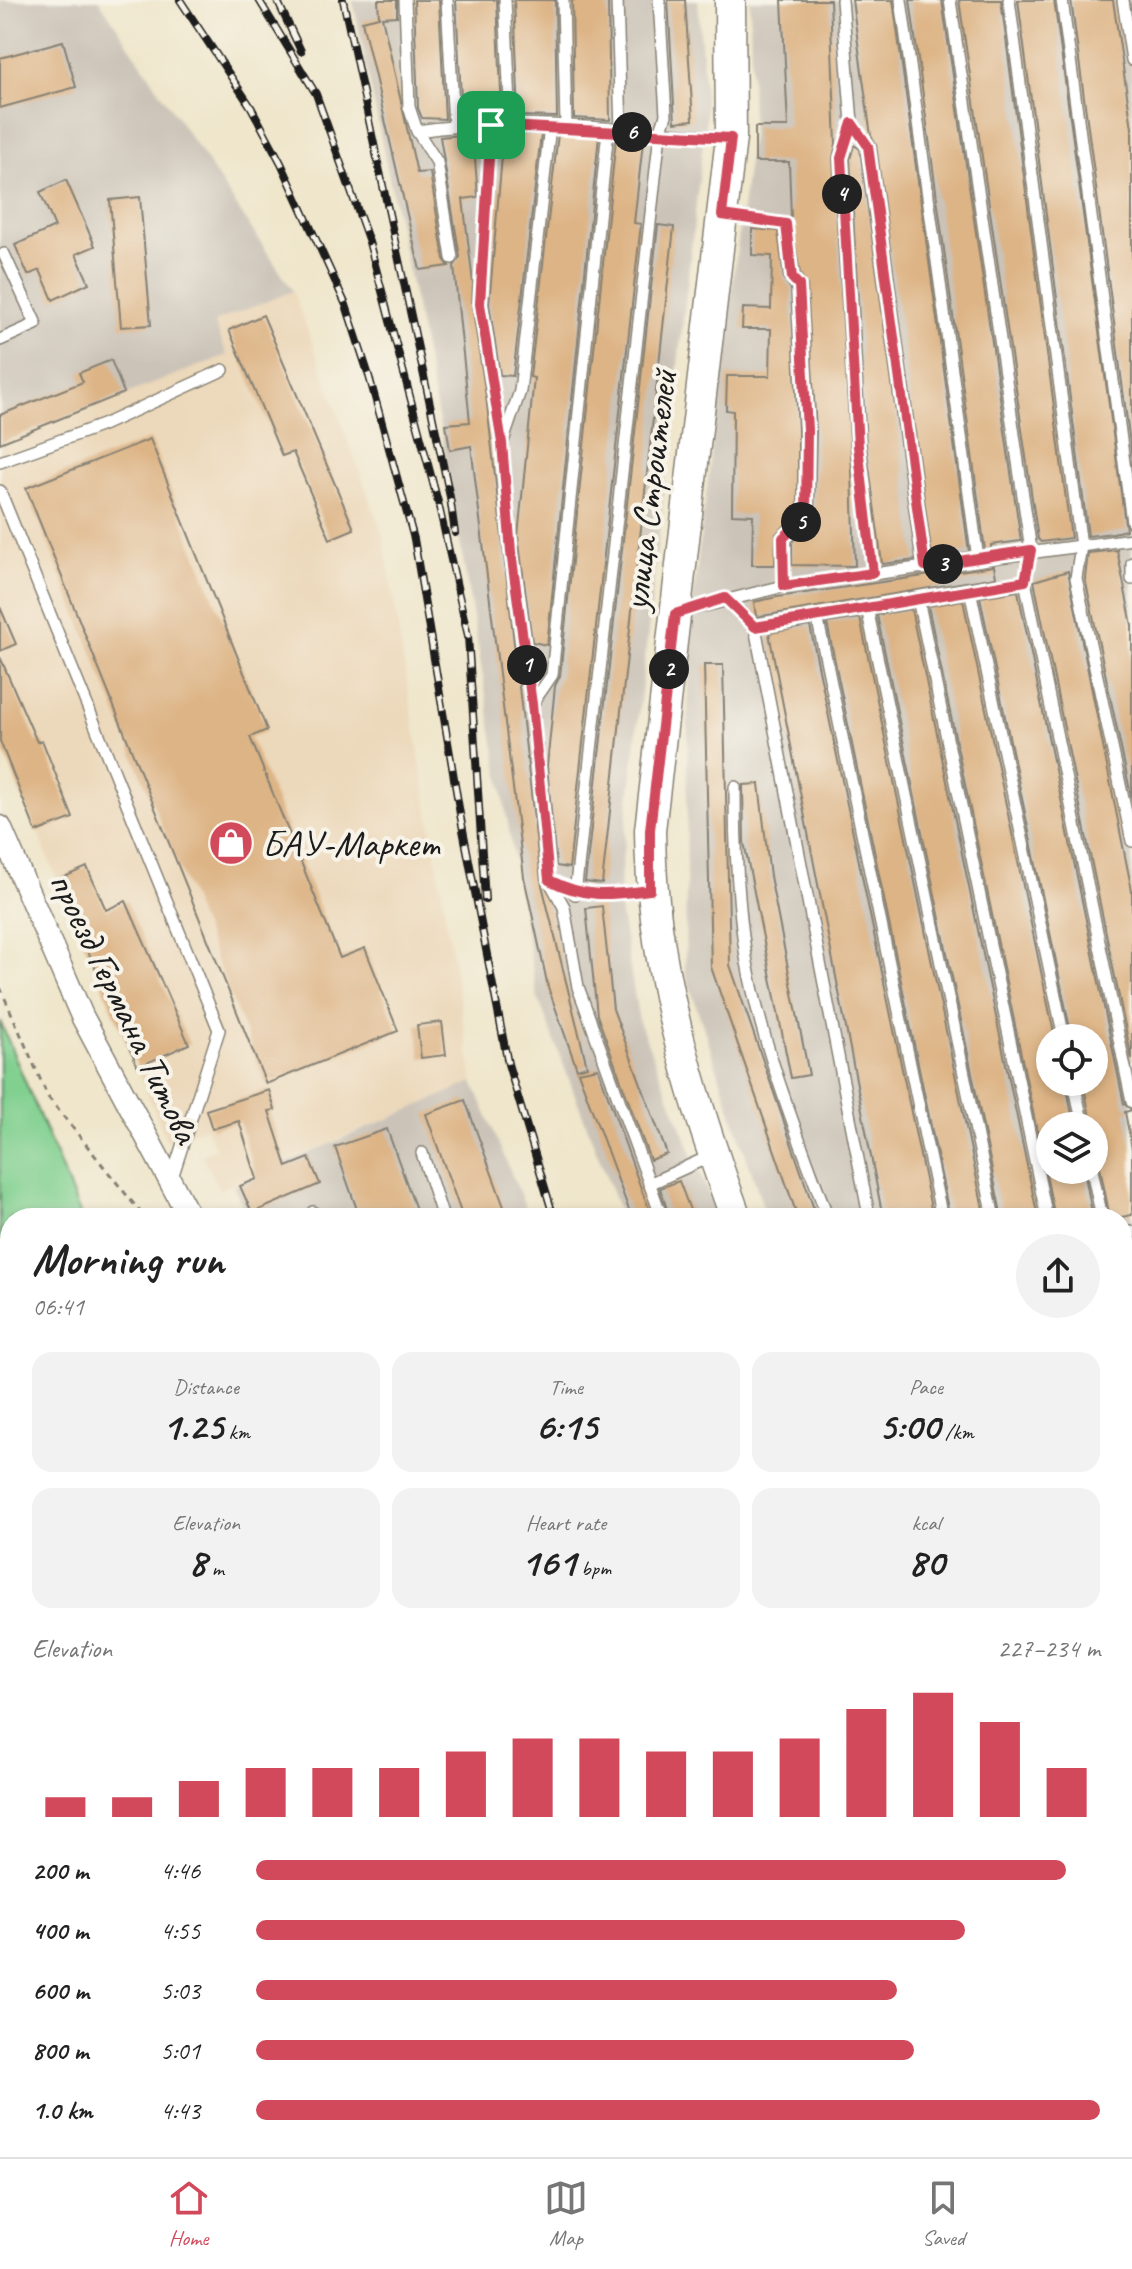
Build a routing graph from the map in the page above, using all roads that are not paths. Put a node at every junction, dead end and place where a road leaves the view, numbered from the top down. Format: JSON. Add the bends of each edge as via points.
{"nodes":[{"id":1,"x":405,"y":0,"type":"edge"},
{"id":2,"x":447,"y":0,"type":"edge"},
{"id":3,"x":505,"y":0,"type":"edge"},
{"id":4,"x":563,"y":0,"type":"edge"},
{"id":5,"x":617,"y":0,"type":"edge"},
{"id":6,"x":659,"y":0,"type":"edge"},
{"id":7,"x":730,"y":0,"type":"edge"},
{"id":8,"x":842,"y":0,"type":"edge"},
{"id":9,"x":901,"y":0,"type":"edge"},
{"id":10,"x":950,"y":0,"type":"edge"},
{"id":11,"x":1009,"y":0,"type":"edge"},
{"id":12,"x":1062,"y":0,"type":"edge"},
{"id":13,"x":1123,"y":0,"type":"edge"},
{"id":14,"x":1132,"y":60,"type":"edge"},
{"id":15,"x":852,"y":123,"type":"junction"},
{"id":16,"x":491,"y":125,"type":"junction"},
{"id":17,"x":511,"y":125,"type":"junction"},
{"id":18,"x":454,"y":126,"type":"junction"},
{"id":19,"x":550,"y":126,"type":"junction"},
{"id":20,"x":566,"y":127,"type":"junction"},
{"id":21,"x":608,"y":130,"type":"junction"},
{"id":22,"x":417,"y":131,"type":"junction"},
{"id":23,"x":621,"y":131,"type":"junction"},
{"id":24,"x":660,"y":133,"type":"junction"},
{"id":25,"x":731,"y":138,"type":"junction"},
{"id":26,"x":722,"y":215,"type":"junction"},
{"id":27,"x":4,"y":254,"type":"dead end"},
{"id":28,"x":452,"y":258,"type":"dead end"},
{"id":29,"x":0,"y":340,"type":"edge"},
{"id":30,"x":223,"y":370,"type":"dead end"},
{"id":31,"x":502,"y":443,"type":"junction"},
{"id":32,"x":0,"y":462,"type":"edge"},
{"id":33,"x":0,"y":491,"type":"edge"},
{"id":34,"x":1132,"y":522,"type":"edge"},
{"id":35,"x":1132,"y":539,"type":"edge"},
{"id":36,"x":1081,"y":546,"type":"junction"},
{"id":37,"x":1031,"y":550,"type":"junction"},
{"id":38,"x":978,"y":559,"type":"junction"},
{"id":39,"x":1132,"y":563,"type":"edge"},
{"id":40,"x":925,"y":566,"type":"junction"},
{"id":41,"x":873,"y":573,"type":"junction"},
{"id":42,"x":1132,"y":579,"type":"edge"},
{"id":43,"x":1025,"y":581,"type":"junction"},
{"id":44,"x":784,"y":586,"type":"junction"},
{"id":45,"x":970,"y":590,"type":"junction"},
{"id":46,"x":725,"y":598,"type":"junction"},
{"id":47,"x":918,"y":599,"type":"junction"},
{"id":48,"x":867,"y":608,"type":"junction"},
{"id":49,"x":675,"y":614,"type":"junction"},
{"id":50,"x":817,"y":616,"type":"junction"},
{"id":51,"x":755,"y":627,"type":"junction"},
{"id":52,"x":532,"y":704,"type":"junction"},
{"id":53,"x":735,"y":787,"type":"dead end"},
{"id":54,"x":0,"y":827,"type":"edge"},
{"id":55,"x":1132,"y":841,"type":"edge"},
{"id":56,"x":549,"y":880,"type":"junction"},
{"id":57,"x":650,"y":890,"type":"junction"},
{"id":58,"x":575,"y":894,"type":"junction"},
{"id":59,"x":1061,"y":1024,"type":"edge"},
{"id":60,"x":1132,"y":1102,"type":"edge"},
{"id":61,"x":422,"y":1153,"type":"dead end"},
{"id":62,"x":713,"y":1155,"type":"junction"},
{"id":63,"x":171,"y":1182,"type":"junction"},
{"id":64,"x":649,"y":1184,"type":"junction"},
{"id":65,"x":1095,"y":1184,"type":"edge"},
{"id":66,"x":185,"y":1208,"type":"edge"},
{"id":67,"x":440,"y":1208,"type":"edge"},
{"id":68,"x":658,"y":1208,"type":"edge"},
{"id":69,"x":732,"y":1208,"type":"edge"},
{"id":70,"x":824,"y":1208,"type":"edge"},
{"id":71,"x":867,"y":1208,"type":"edge"},
{"id":72,"x":940,"y":1208,"type":"edge"},
{"id":73,"x":992,"y":1208,"type":"edge"},
{"id":74,"x":1045,"y":1208,"type":"edge"},
{"id":75,"x":1100,"y":1208,"type":"edge"}],
"edges":[{"from":1,"to":22,"type":"lane","via":[[409,107]]},
{"from":2,"to":18,"type":"lane"},
{"from":3,"to":17,"type":"lane"},
{"from":4,"to":20,"type":"lane"},
{"from":5,"to":23,"type":"lane"},
{"from":6,"to":24,"type":"lane","via":[[666,115]]},
{"from":7,"to":25,"type":"main road","name":"улица Строителей"},
{"from":8,"to":15,"type":"lane"},
{"from":9,"to":38,"type":"lane"},
{"from":10,"to":37,"type":"lane"},
{"from":11,"to":36,"type":"lane"},
{"from":12,"to":34,"type":"lane"},
{"from":13,"to":14,"type":"lane"},
{"from":15,"to":40,"type":"lane","via":[[868,146]]},
{"from":15,"to":41,"type":"lane","via":[[841,158],[858,446]]},
{"from":16,"to":17,"type":"lane"},
{"from":16,"to":18,"type":"lane"},
{"from":16,"to":31,"type":"lane","via":[[480,304]]},
{"from":17,"to":19,"type":"lane"},
{"from":18,"to":22,"type":"lane"},
{"from":19,"to":20,"type":"lane"},
{"from":19,"to":31,"type":"lane","via":[[520,391]]},
{"from":20,"to":21,"type":"lane"},
{"from":21,"to":23,"type":"lane"},
{"from":21,"to":52,"type":"lane","via":[[552,675]]},
{"from":22,"to":28,"type":"lane","via":[[437,162]]},
{"from":23,"to":24,"type":"lane"},
{"from":24,"to":25,"type":"lane"},
{"from":24,"to":58,"type":"lane"},
{"from":25,"to":26,"type":"main road","name":"улица Строителей"},
{"from":26,"to":44,"type":"lane","via":[[786,224],[792,278],[799,285],[806,517],[783,538]]},
{"from":26,"to":49,"type":"main road","name":"улица Строителей"},
{"from":27,"to":29,"type":"lane","via":[[36,324]]},
{"from":30,"to":32,"type":"lane","via":[[103,425]]},
{"from":31,"to":52,"type":"lane"},
{"from":33,"to":63,"type":"lane","via":[[219,1030]]},
{"from":35,"to":36,"type":"lane"},
{"from":36,"to":37,"type":"lane"},
{"from":36,"to":55,"type":"lane","via":[[1076,578]]},
{"from":37,"to":38,"type":"lane"},
{"from":37,"to":43,"type":"lane"},
{"from":38,"to":40,"type":"lane"},
{"from":39,"to":42,"type":"lane"},
{"from":40,"to":41,"type":"lane"},
{"from":41,"to":44,"type":"lane"},
{"from":43,"to":45,"type":"lane"},
{"from":43,"to":60,"type":"lane"},
{"from":44,"to":46,"type":"lane"},
{"from":45,"to":47,"type":"lane"},
{"from":45,"to":59,"type":"lane"},
{"from":46,"to":49,"type":"lane"},
{"from":46,"to":51,"type":"lane"},
{"from":47,"to":48,"type":"lane"},
{"from":47,"to":74,"type":"lane"},
{"from":48,"to":50,"type":"lane"},
{"from":48,"to":73,"type":"lane"},
{"from":49,"to":57,"type":"main road","name":"улица Строителей","via":[[650,830]]},
{"from":50,"to":51,"type":"lane"},
{"from":50,"to":72,"type":"lane"},
{"from":51,"to":71,"type":"lane"},
{"from":52,"to":56,"type":"lane"},
{"from":53,"to":70,"type":"lane","via":[[735,861],[746,958],[776,1074]]},
{"from":54,"to":63,"type":"street","name":"проезд Германа Титова","via":[[82,1016]]},
{"from":56,"to":58,"type":"lane"},
{"from":56,"to":64,"type":"lane","via":[[564,907],[578,987]]},
{"from":57,"to":58,"type":"lane"},
{"from":57,"to":62,"type":"main road","name":"улица Строителей","via":[[680,1046]]},
{"from":61,"to":67,"type":"lane"},
{"from":62,"to":64,"type":"lane"},
{"from":62,"to":69,"type":"main road","name":"улица Строителей"},
{"from":63,"to":66,"type":"street","name":"проезд Германа Титова"},
{"from":64,"to":68,"type":"lane"},
{"from":65,"to":75,"type":"lane"}]}
